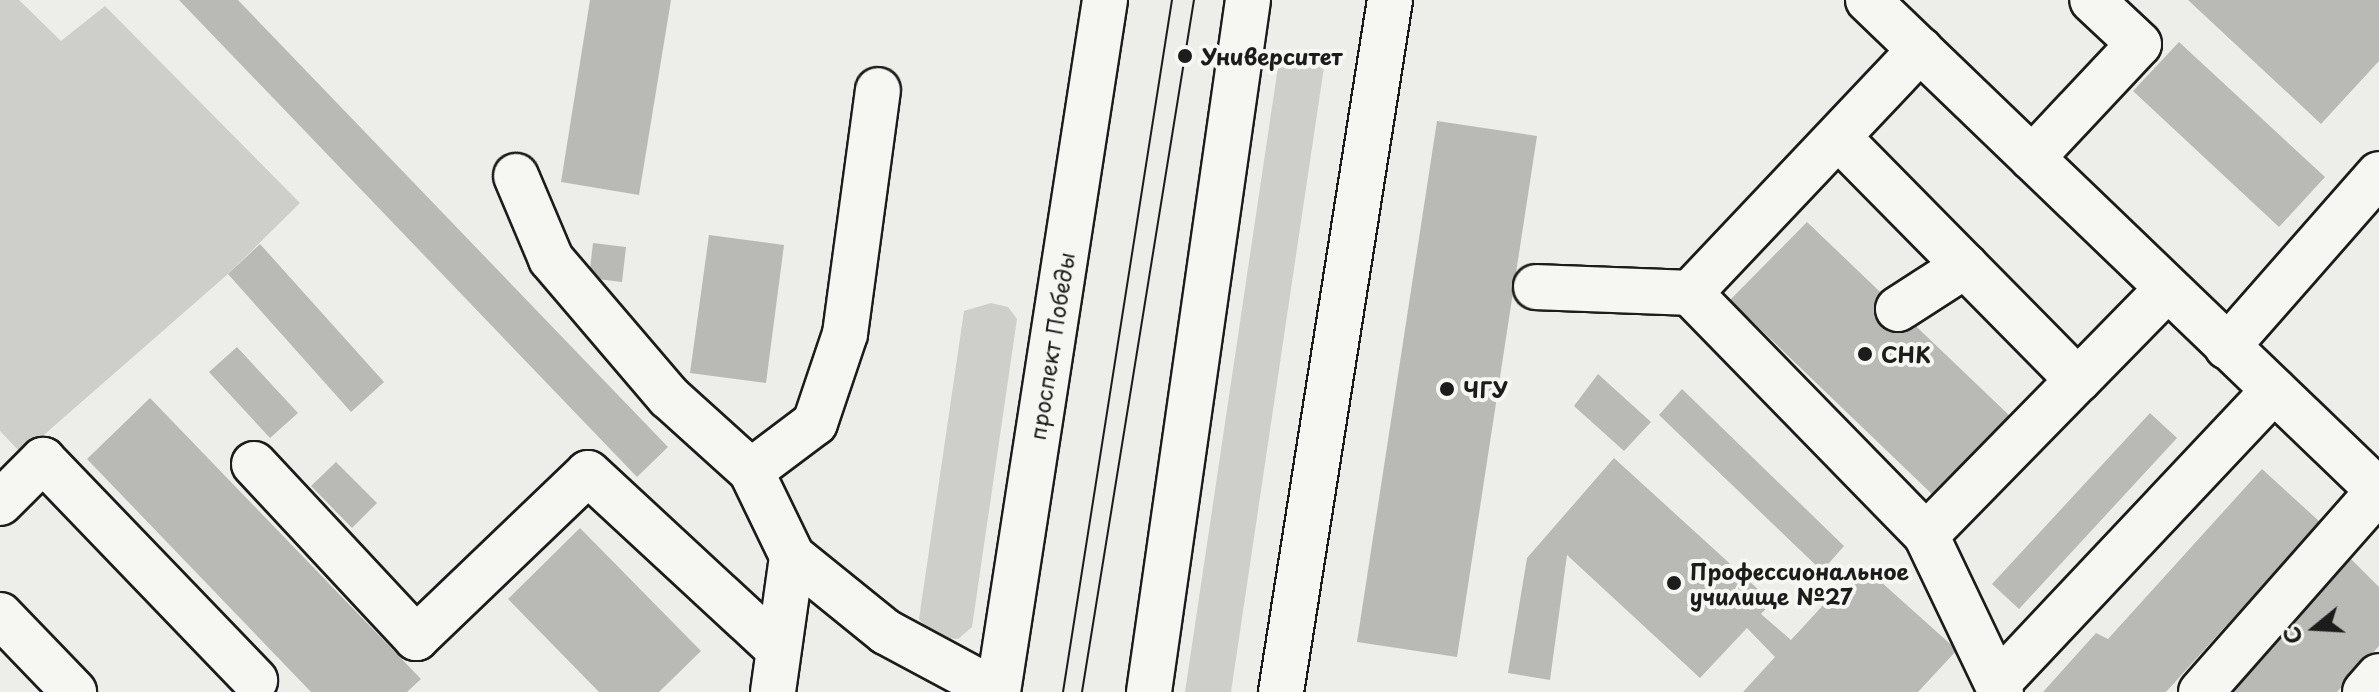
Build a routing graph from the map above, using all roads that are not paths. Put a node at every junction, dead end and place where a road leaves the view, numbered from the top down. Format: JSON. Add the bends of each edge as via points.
{"nodes":[{"id":1,"x":1105,"y":0,"type":"edge"},
{"id":2,"x":1248,"y":0,"type":"edge"},
{"id":3,"x":1390,"y":0,"type":"edge"},
{"id":4,"x":2092,"y":0,"type":"edge"},
{"id":5,"x":1880,"y":4,"type":"edge"},
{"id":6,"x":1920,"y":50,"type":"junction"},
{"id":7,"x":878,"y":90,"type":"dead end"},
{"id":8,"x":1839,"y":138,"type":"junction"},
{"id":9,"x":2032,"y":158,"type":"junction"},
{"id":10,"x":2379,"y":174,"type":"edge"},
{"id":11,"x":516,"y":176,"type":"dead end"},
{"id":12,"x":1965,"y":266,"type":"junction"},
{"id":13,"x":1536,"y":287,"type":"dead end"},
{"id":14,"x":2167,"y":289,"type":"junction"},
{"id":15,"x":1690,"y":293,"type":"junction"},
{"id":16,"x":1898,"y":309,"type":"dead end"},
{"id":17,"x":2227,"y":347,"type":"junction"},
{"id":18,"x":2078,"y":380,"type":"junction"},
{"id":19,"x":2274,"y":390,"type":"junction"},
{"id":20,"x":254,"y":464,"type":"dead end"},
{"id":21,"x":751,"y":471,"type":"junction"},
{"id":22,"x":2375,"y":478,"type":"edge"},
{"id":23,"x":0,"y":503,"type":"edge"},
{"id":24,"x":1926,"y":535,"type":"junction"},
{"id":25,"x":792,"y":556,"type":"junction"},
{"id":26,"x":0,"y":615,"type":"edge"},
{"id":27,"x":775,"y":646,"type":"junction"},
{"id":28,"x":2379,"y":676,"type":"edge"},
{"id":29,"x":255,"y":680,"type":"dead end"},
{"id":30,"x":2000,"y":687,"type":"edge"},
{"id":31,"x":74,"y":692,"type":"edge"},
{"id":32,"x":773,"y":692,"type":"edge"},
{"id":33,"x":998,"y":692,"type":"edge"},
{"id":34,"x":1149,"y":692,"type":"edge"},
{"id":35,"x":1281,"y":692,"type":"edge"},
{"id":36,"x":2201,"y":692,"type":"edge"},
{"id":37,"x":2365,"y":692,"type":"edge"}],
"edges":[{"from":1,"to":33,"type":"main road","name":"проспект Победы"},
{"from":2,"to":34,"type":"main road"},
{"from":3,"to":35,"type":"main road"},
{"from":4,"to":9,"type":"main road","via":[[2139,44]]},
{"from":5,"to":6,"type":"main road"},
{"from":6,"to":8,"type":"main road"},
{"from":6,"to":9,"type":"main road"},
{"from":7,"to":21,"type":"main road","via":[[845,334],[815,423]]},
{"from":8,"to":12,"type":"main road"},
{"from":8,"to":15,"type":"main road"},
{"from":9,"to":14,"type":"main road"},
{"from":10,"to":17,"type":"main road"},
{"from":11,"to":21,"type":"main road","via":[[551,259],[669,397]]},
{"from":12,"to":16,"type":"main road"},
{"from":12,"to":18,"type":"main road"},
{"from":13,"to":15,"type":"main road"},
{"from":14,"to":17,"type":"main road"},
{"from":14,"to":18,"type":"main road"},
{"from":15,"to":24,"type":"main road"},
{"from":17,"to":19,"type":"main road"},
{"from":18,"to":24,"type":"main road"},
{"from":19,"to":22,"type":"main road"},
{"from":19,"to":30,"type":"main road"},
{"from":20,"to":27,"type":"main road","via":[[416,638],[588,473]]},
{"from":21,"to":25,"type":"main road"},
{"from":22,"to":36,"type":"main road"},
{"from":23,"to":29,"type":"main road","via":[[43,460]]},
{"from":24,"to":30,"type":"main road"},
{"from":25,"to":27,"type":"main road"},
{"from":25,"to":33,"type":"main road","via":[[886,632]]},
{"from":26,"to":31,"type":"main road"},
{"from":27,"to":32,"type":"main road"},
{"from":28,"to":37,"type":"main road"}]}
